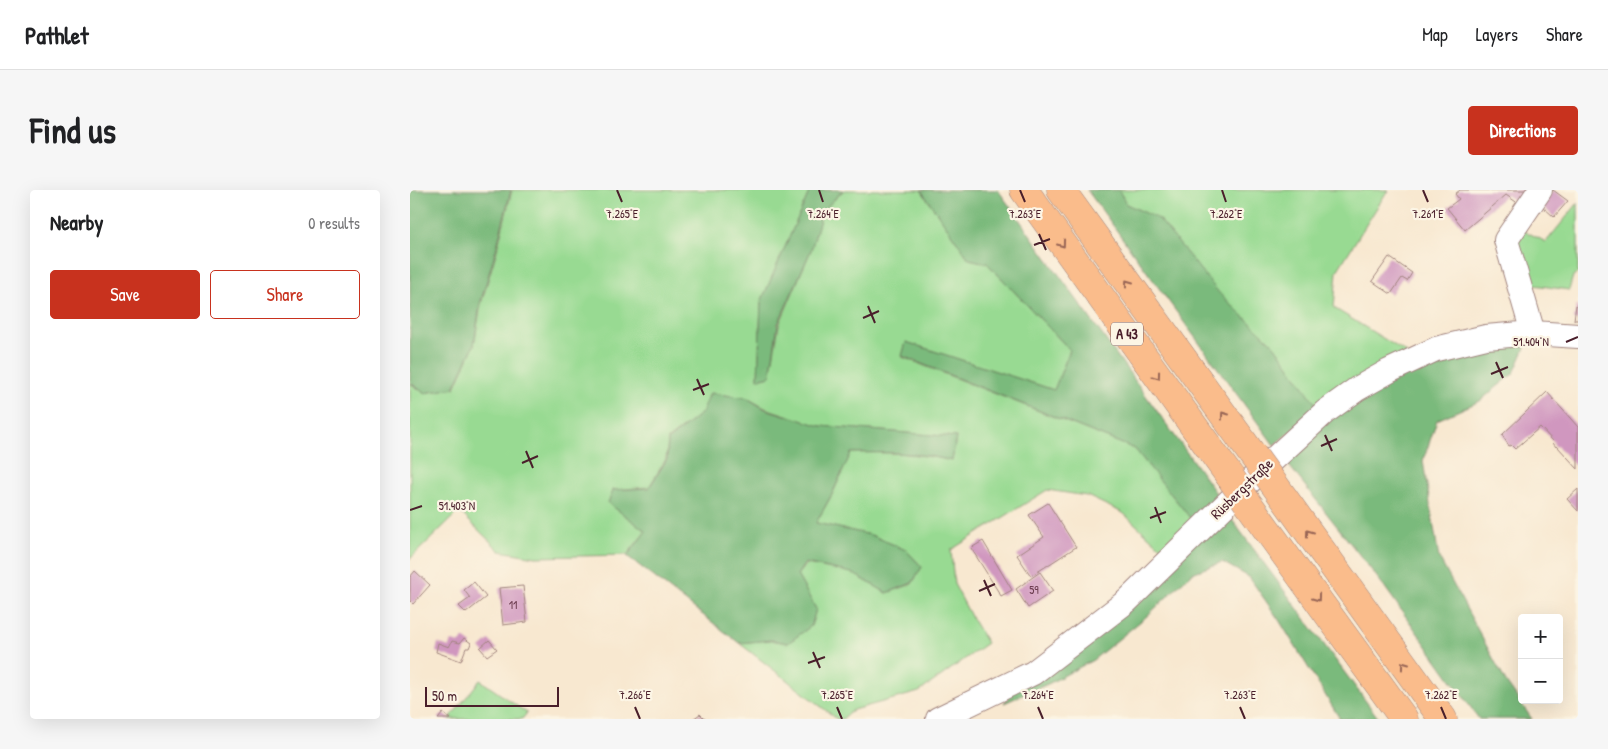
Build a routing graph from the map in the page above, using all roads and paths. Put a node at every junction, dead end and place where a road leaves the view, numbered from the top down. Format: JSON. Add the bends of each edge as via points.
{"nodes":[{"id":1,"x":1024,"y":190,"type":"edge"},
{"id":2,"x":1062,"y":190,"type":"edge"},
{"id":3,"x":1540,"y":190,"type":"edge"},
{"id":4,"x":1533,"y":333,"type":"junction"},
{"id":5,"x":1578,"y":336,"type":"edge"},
{"id":6,"x":938,"y":719,"type":"edge"},
{"id":7,"x":1404,"y":719,"type":"edge"},
{"id":8,"x":1443,"y":719,"type":"edge"}],
"edges":[{"from":1,"to":7,"type":"highway","number":"A 43","one_way":true,"bridge":true},
{"from":8,"to":2,"type":"highway","number":"A 43","one_way":true,"bridge":true},
{"from":3,"to":4,"type":"street","via":[[1506,240]]},
{"from":4,"to":5,"type":"street","name":"Rüsbergstraße"},
{"from":4,"to":6,"type":"street","name":"Rüsbergstraße","via":[[1486,337],[1436,349],[1357,389],[1325,412],[1127,600],[1033,673]]}]}
